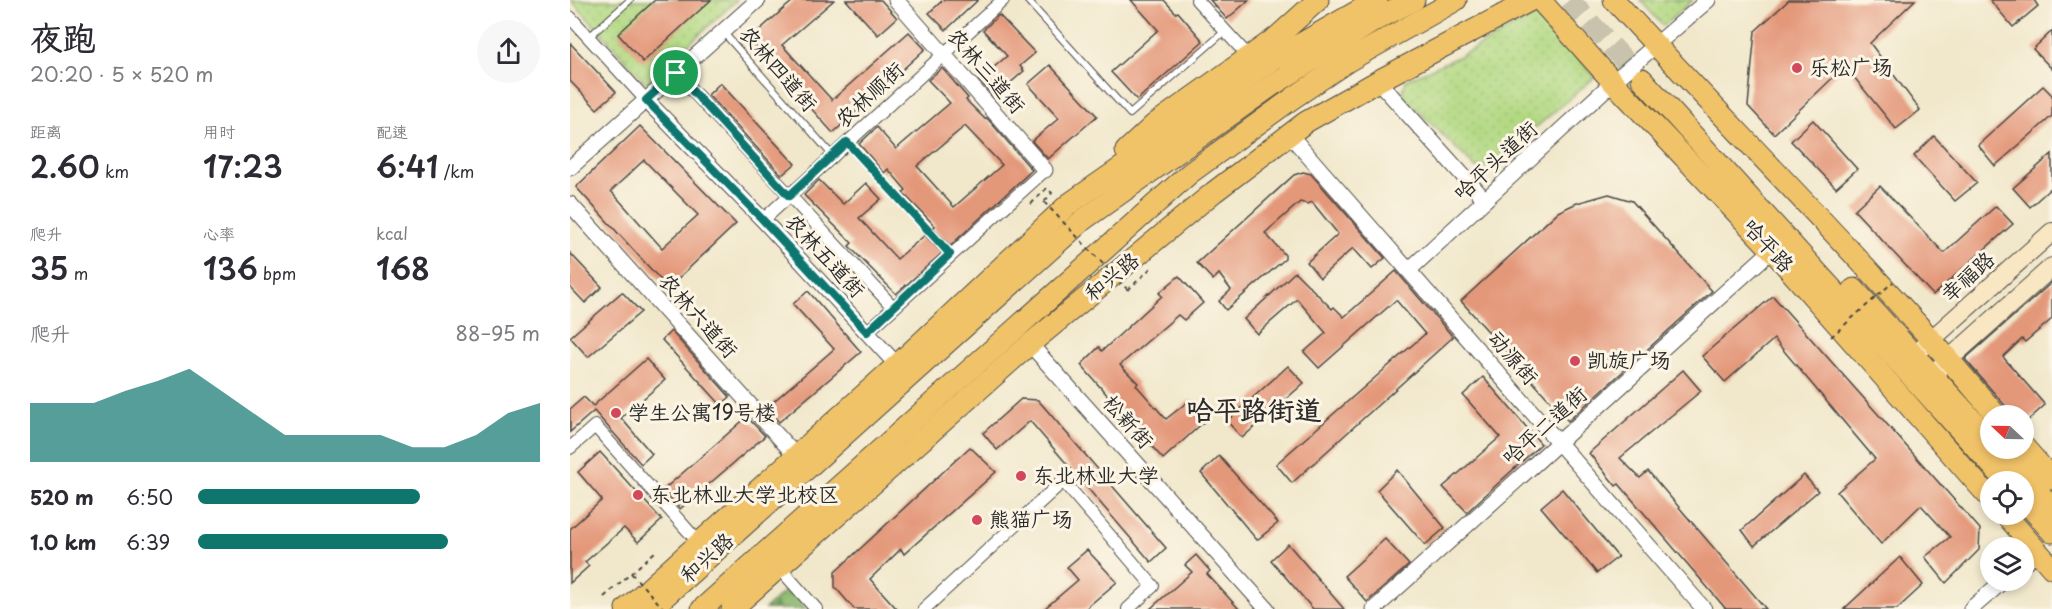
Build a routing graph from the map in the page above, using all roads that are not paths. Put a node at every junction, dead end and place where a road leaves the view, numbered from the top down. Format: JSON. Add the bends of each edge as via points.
{"nodes":[{"id":1,"x":630,"y":0,"type":"edge"},
{"id":2,"x":758,"y":0,"type":"edge"},
{"id":3,"x":896,"y":0,"type":"edge"},
{"id":4,"x":1003,"y":0,"type":"edge"},
{"id":5,"x":1027,"y":0,"type":"edge"},
{"id":6,"x":1197,"y":0,"type":"edge"},
{"id":7,"x":1318,"y":0,"type":"edge"},
{"id":8,"x":1377,"y":0,"type":"edge"},
{"id":9,"x":1414,"y":0,"type":"edge"},
{"id":10,"x":1456,"y":0,"type":"edge"},
{"id":11,"x":1531,"y":0,"type":"edge"},
{"id":12,"x":1540,"y":0,"type":"edge"},
{"id":13,"x":1614,"y":0,"type":"edge"},
{"id":14,"x":1708,"y":0,"type":"edge"},
{"id":15,"x":570,"y":17,"type":"edge"},
{"id":16,"x":723,"y":31,"type":"junction"},
{"id":17,"x":1225,"y":31,"type":"junction"},
{"id":18,"x":589,"y":38,"type":"junction"},
{"id":19,"x":1655,"y":45,"type":"junction"},
{"id":20,"x":944,"y":54,"type":"junction"},
{"id":21,"x":1249,"y":57,"type":"junction"},
{"id":22,"x":676,"y":73,"type":"junction"},
{"id":23,"x":1378,"y":81,"type":"junction"},
{"id":24,"x":1613,"y":82,"type":"junction"},
{"id":25,"x":646,"y":100,"type":"junction"},
{"id":26,"x":1290,"y":135,"type":"junction"},
{"id":27,"x":847,"y":142,"type":"junction"},
{"id":28,"x":833,"y":156,"type":"junction"},
{"id":29,"x":570,"y":168,"type":"edge"},
{"id":30,"x":1045,"y":170,"type":"joint"},
{"id":31,"x":789,"y":196,"type":"junction"},
{"id":32,"x":1485,"y":200,"type":"junction"},
{"id":33,"x":570,"y":204,"type":"edge"},
{"id":34,"x":1069,"y":204,"type":"junction"},
{"id":35,"x":1150,"y":208,"type":"junction"},
{"id":36,"x":763,"y":220,"type":"junction"},
{"id":37,"x":1083,"y":220,"type":"junction"},
{"id":38,"x":2052,"y":232,"type":"edge"},
{"id":39,"x":1841,"y":242,"type":"junction"},
{"id":40,"x":1772,"y":250,"type":"junction"},
{"id":41,"x":950,"y":254,"type":"junction"},
{"id":42,"x":2052,"y":267,"type":"edge"},
{"id":43,"x":1409,"y":270,"type":"junction"},
{"id":44,"x":981,"y":287,"type":"junction"},
{"id":45,"x":893,"y":307,"type":"junction"},
{"id":46,"x":1866,"y":324,"type":"junction"},
{"id":47,"x":867,"y":332,"type":"junction"},
{"id":48,"x":1931,"y":340,"type":"junction"},
{"id":49,"x":1023,"y":350,"type":"junction"},
{"id":50,"x":1914,"y":354,"type":"junction"},
{"id":51,"x":1949,"y":360,"type":"junction"},
{"id":52,"x":897,"y":364,"type":"junction"},
{"id":53,"x":1932,"y":375,"type":"junction"},
{"id":54,"x":1893,"y":387,"type":"junction"},
{"id":55,"x":1988,"y":405,"type":"edge"},
{"id":56,"x":1980,"y":429,"type":"edge"},
{"id":57,"x":1559,"y":442,"type":"junction"},
{"id":58,"x":570,"y":448,"type":"edge"},
{"id":59,"x":795,"y":455,"type":"junction"},
{"id":60,"x":2034,"y":458,"type":"edge"},
{"id":61,"x":2009,"y":459,"type":"edge"},
{"id":62,"x":1997,"y":471,"type":"edge"},
{"id":63,"x":2052,"y":479,"type":"edge"},
{"id":64,"x":1980,"y":487,"type":"edge"},
{"id":65,"x":2052,"y":508,"type":"edge"},
{"id":66,"x":2034,"y":511,"type":"edge"},
{"id":67,"x":2052,"y":532,"type":"edge"},
{"id":68,"x":699,"y":543,"type":"junction"},
{"id":69,"x":2034,"y":559,"type":"edge"},
{"id":70,"x":779,"y":567,"type":"junction"},
{"id":71,"x":2052,"y":568,"type":"edge"},
{"id":72,"x":1991,"y":591,"type":"edge"},
{"id":73,"x":626,"y":609,"type":"edge"},
{"id":74,"x":651,"y":609,"type":"edge"},
{"id":75,"x":702,"y":609,"type":"edge"},
{"id":76,"x":732,"y":609,"type":"edge"},
{"id":77,"x":816,"y":609,"type":"edge"},
{"id":78,"x":924,"y":609,"type":"edge"},
{"id":79,"x":1128,"y":609,"type":"edge"},
{"id":80,"x":1267,"y":609,"type":"edge"},
{"id":81,"x":1374,"y":609,"type":"edge"},
{"id":82,"x":1704,"y":609,"type":"edge"},
{"id":83,"x":1971,"y":609,"type":"edge"}],
"edges":[{"from":1,"to":18,"type":"lane"},
{"from":2,"to":16,"type":"street"},
{"from":3,"to":20,"type":"street","name":"农林三道街"},
{"from":4,"to":20,"type":"street","name":"农林顺街"},
{"from":5,"to":17,"type":"lane","via":[[1130,114]]},
{"from":6,"to":17,"type":"street"},
{"from":7,"to":21,"type":"highway","name":"和兴路"},
{"from":8,"to":34,"type":"highway","name":"和兴路","via":[[1269,62]]},
{"from":9,"to":37,"type":"highway","name":"和兴路","via":[[1274,84]]},
{"from":10,"to":35,"type":"highway","via":[[1348,61],[1293,98]]},
{"from":11,"to":23,"type":"highway","name":"和兴路"},
{"from":12,"to":24,"type":"highway","name":"哈平路"},
{"from":13,"to":19,"type":"highway"},
{"from":14,"to":19,"type":"street","name":"哈平头道街"},
{"from":15,"to":18,"type":"street"},
{"from":16,"to":22,"type":"street"},
{"from":16,"to":28,"type":"lane","name":"农林四道街"},
{"from":17,"to":21,"type":"street"},
{"from":18,"to":25,"type":"street"},
{"from":19,"to":24,"type":"street","name":"哈平头道街"},
{"from":19,"to":39,"type":"highway"},
{"from":20,"to":27,"type":"street","name":"农林顺街"},
{"from":20,"to":30,"type":"street","name":"农林三道街"},
{"from":21,"to":34,"type":"highway","name":"和兴路","via":[[1155,124]]},
{"from":22,"to":25,"type":"street"},
{"from":22,"to":31,"type":"street"},
{"from":23,"to":26,"type":"highway","name":"和兴路"},
{"from":23,"to":32,"type":"street"},
{"from":24,"to":32,"type":"street","name":"哈平头道街"},
{"from":24,"to":40,"type":"highway","name":"哈平路"},
{"from":25,"to":29,"type":"street"},
{"from":25,"to":36,"type":"street","name":"农林五道街"},
{"from":26,"to":43,"type":"street","name":"动源街"},
{"from":26,"to":49,"type":"highway","name":"和兴路","via":[[1214,192]]},
{"from":27,"to":28,"type":"street","name":"农林顺街"},
{"from":27,"to":41,"type":"lane"},
{"from":28,"to":31,"type":"street","name":"农林顺街"},
{"from":30,"to":41,"type":"street"},
{"from":31,"to":36,"type":"street","name":"农林顺街"},
{"from":31,"to":45,"type":"street"},
{"from":32,"to":43,"type":"street","name":"哈平头道街"},
{"from":33,"to":59,"type":"street","name":"农林六道街"},
{"from":34,"to":44,"type":"highway","name":"和兴路"},
{"from":35,"to":49,"type":"highway"},
{"from":35,"to":75,"type":"highway"},
{"from":36,"to":47,"type":"street","name":"农林五道街"},
{"from":37,"to":44,"type":"highway"},
{"from":37,"to":74,"type":"highway","name":"和兴路"},
{"from":38,"to":48,"type":"main road","name":"幸福路"},
{"from":39,"to":48,"type":"highway"},
{"from":39,"to":50,"type":"highway"},
{"from":40,"to":54,"type":"highway","name":"哈平路"},
{"from":40,"to":57,"type":"street","name":"哈平二道街"},
{"from":41,"to":45,"type":"street"},
{"from":42,"to":51,"type":"main road"},
{"from":43,"to":57,"type":"street","name":"动源街"},
{"from":44,"to":52,"type":"highway","name":"和兴路"},
{"from":45,"to":47,"type":"street"},
{"from":46,"to":50,"type":"highway","name":"哈平路","via":[[1647,74]]},
{"from":46,"to":54,"type":"highway"},
{"from":46,"to":62,"type":"highway","name":"哈平路"},
{"from":47,"to":52,"type":"street","name":"农林五道街"},
{"from":48,"to":50,"type":"main road","name":"幸福路"},
{"from":48,"to":51,"type":"highway"},
{"from":49,"to":70,"type":"highway","name":"和兴路"},
{"from":49,"to":80,"type":"street","name":"松新街"},
{"from":50,"to":53,"type":"highway","name":"哈平路"},
{"from":51,"to":53,"type":"main road"},
{"from":51,"to":55,"type":"highway"},
{"from":52,"to":59,"type":"highway","name":"和兴路"},
{"from":53,"to":56,"type":"highway","name":"哈平路"},
{"from":54,"to":64,"type":"highway","name":"哈平路"},
{"from":57,"to":81,"type":"street","name":"哈平二道街"},
{"from":57,"to":82,"type":"street","name":"动源街"},
{"from":58,"to":68,"type":"street","via":[[595,426]]},
{"from":59,"to":68,"type":"highway","name":"和兴路"},
{"from":60,"to":63,"type":"highway"},
{"from":61,"to":65,"type":"highway"},
{"from":66,"to":67,"type":"highway"},
{"from":68,"to":73,"type":"highway","name":"和兴路"},
{"from":69,"to":71,"type":"highway"},
{"from":70,"to":76,"type":"highway","name":"和兴路"},
{"from":70,"to":77,"type":"street"},
{"from":72,"to":83,"type":"street"},
{"from":78,"to":79,"type":"street","via":[[1063,482],[1153,586]]}]}
